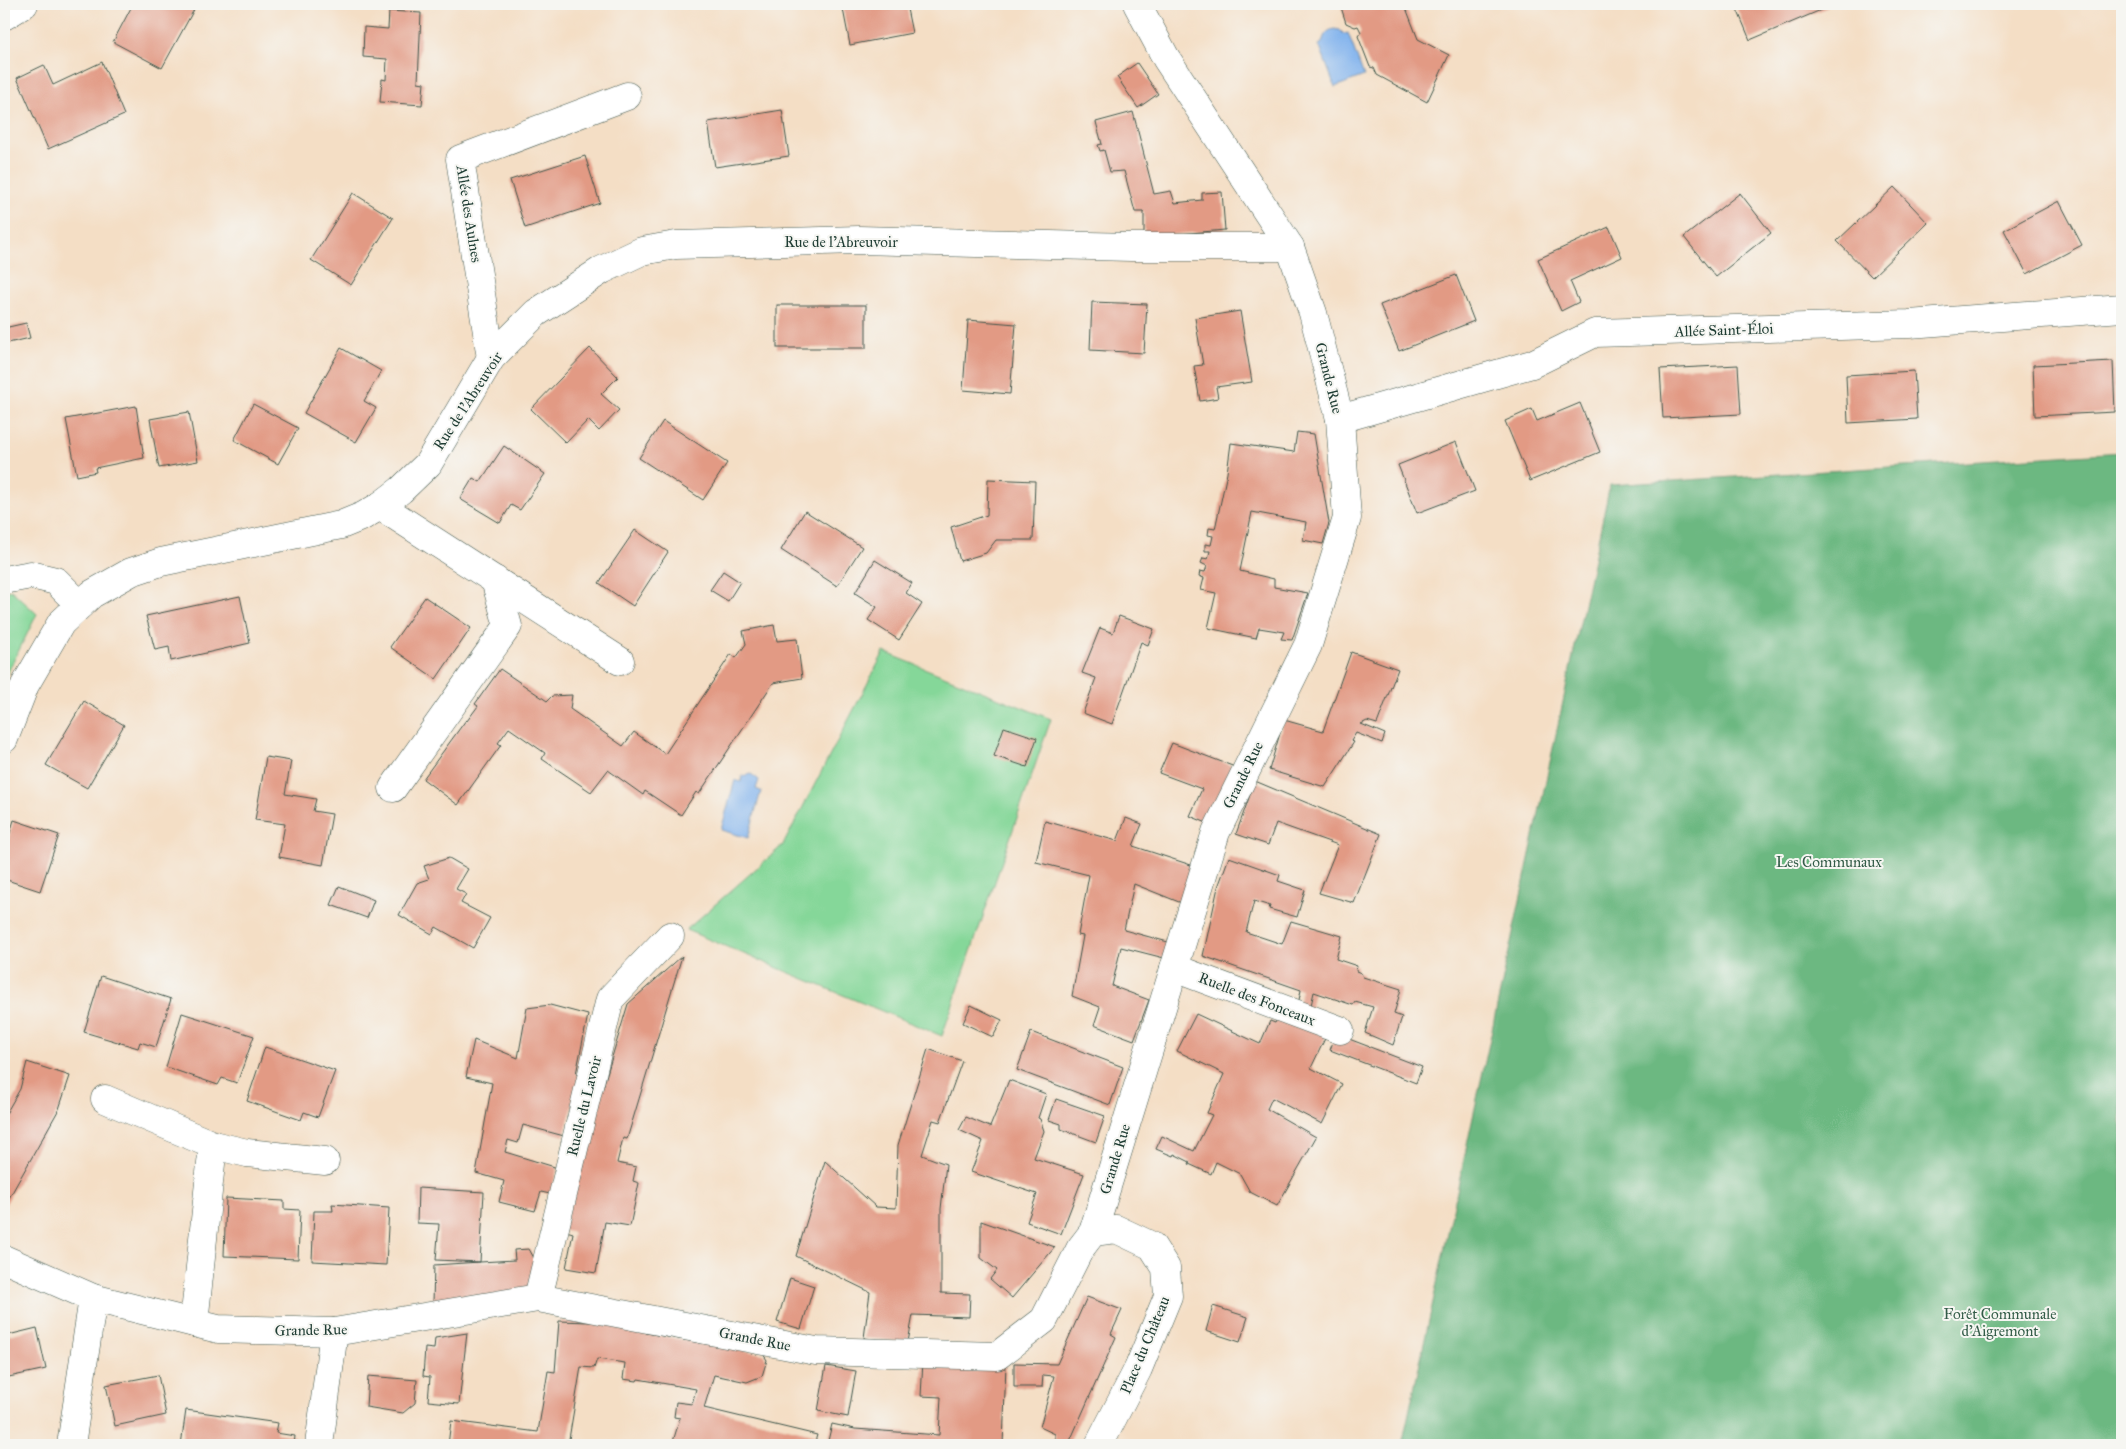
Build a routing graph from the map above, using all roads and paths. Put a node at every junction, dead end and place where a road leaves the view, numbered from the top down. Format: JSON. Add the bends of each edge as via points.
{"nodes":[{"id":1,"x":24,"y":4,"type":"edge"},
{"id":2,"x":1137,"y":4,"type":"edge"},
{"id":3,"x":4,"y":16,"type":"edge"},
{"id":4,"x":627,"y":96,"type":"dead end"},
{"id":5,"x":1290,"y":247,"type":"junction"},
{"id":6,"x":2122,"y":308,"type":"edge"},
{"id":7,"x":492,"y":358,"type":"junction"},
{"id":8,"x":1340,"y":419,"type":"junction"},
{"id":9,"x":380,"y":506,"type":"junction"},
{"id":10,"x":4,"y":580,"type":"edge"},
{"id":11,"x":495,"y":580,"type":"junction"},
{"id":12,"x":80,"y":605,"type":"junction"},
{"id":13,"x":620,"y":661,"type":"dead end"},
{"id":14,"x":4,"y":739,"type":"edge"},
{"id":15,"x":394,"y":788,"type":"dead end"},
{"id":16,"x":670,"y":936,"type":"dead end"},
{"id":17,"x":1174,"y":968,"type":"junction"},
{"id":18,"x":1340,"y":1030,"type":"dead end"},
{"id":19,"x":105,"y":1099,"type":"dead end"},
{"id":20,"x":213,"y":1145,"type":"junction"},
{"id":21,"x":325,"y":1161,"type":"dead end"},
{"id":22,"x":1093,"y":1232,"type":"junction"},
{"id":23,"x":4,"y":1259,"type":"edge"},
{"id":24,"x":93,"y":1298,"type":"junction"},
{"id":25,"x":538,"y":1298,"type":"junction"},
{"id":26,"x":194,"y":1323,"type":"junction"},
{"id":27,"x":334,"y":1332,"type":"junction"},
{"id":28,"x":71,"y":1445,"type":"edge"},
{"id":29,"x":319,"y":1445,"type":"edge"},
{"id":30,"x":1099,"y":1445,"type":"edge"}],
"edges":[{"from":1,"to":3,"type":"street"},
{"from":2,"to":5,"type":"street","name":"Grande Rue","via":[[1166,58]]},
{"from":4,"to":7,"type":"street","name":"Allée des Aulnes","via":[[460,159]]},
{"from":5,"to":7,"type":"street","name":"Rue de l'Abreuvoir","via":[[1132,247],[859,240],[676,245],[642,251],[602,270],[536,313]]},
{"from":5,"to":8,"type":"street","name":"Grande Rue","via":[[1313,313]]},
{"from":6,"to":8,"type":"street","name":"Allée Saint-Éloi","via":[[1909,324],[1595,334],[1532,364]]},
{"from":7,"to":9,"type":"street","name":"Rue de l'Abreuvoir","via":[[428,464]]},
{"from":8,"to":17,"type":"street","name":"Grande Rue","via":[[1347,518],[1308,645],[1216,832]]},
{"from":9,"to":11,"type":"street"},
{"from":9,"to":12,"type":"street","name":"Rue de l'Abreuvoir","via":[[341,525],[161,562],[131,572],[92,594]]},
{"from":10,"to":12,"type":"street","via":[[31,575],[56,581]]},
{"from":11,"to":13,"type":"street"},
{"from":11,"to":15,"type":"street","via":[[508,626]]},
{"from":12,"to":14,"type":"street","name":"Rue de l'Abreuvoir","via":[[61,623],[25,685]]},
{"from":16,"to":25,"type":"street","name":"Ruelle du Lavoir","via":[[610,999]]},
{"from":17,"to":18,"type":"street","name":"Ruelle des Fonceaux"},
{"from":17,"to":22,"type":"street","name":"Grande Rue"},
{"from":19,"to":20,"type":"street"},
{"from":20,"to":21,"type":"street","via":[[247,1153]]},
{"from":20,"to":26,"type":"street"},
{"from":22,"to":25,"type":"street","name":"Grande Rue","via":[[1080,1248],[1044,1320],[997,1356],[816,1351]]},
{"from":22,"to":30,"type":"street","name":"Place du Château","via":[[1116,1229],[1152,1246],[1166,1268],[1168,1296],[1138,1369]]},
{"from":23,"to":24,"type":"street","name":"Grande Rue"},
{"from":24,"to":26,"type":"street","name":"Grande Rue"},
{"from":24,"to":28,"type":"street"},
{"from":25,"to":27,"type":"street","name":"Grande Rue"},
{"from":26,"to":27,"type":"street","name":"Grande Rue","via":[[218,1329]]},
{"from":27,"to":29,"type":"street"}]}
